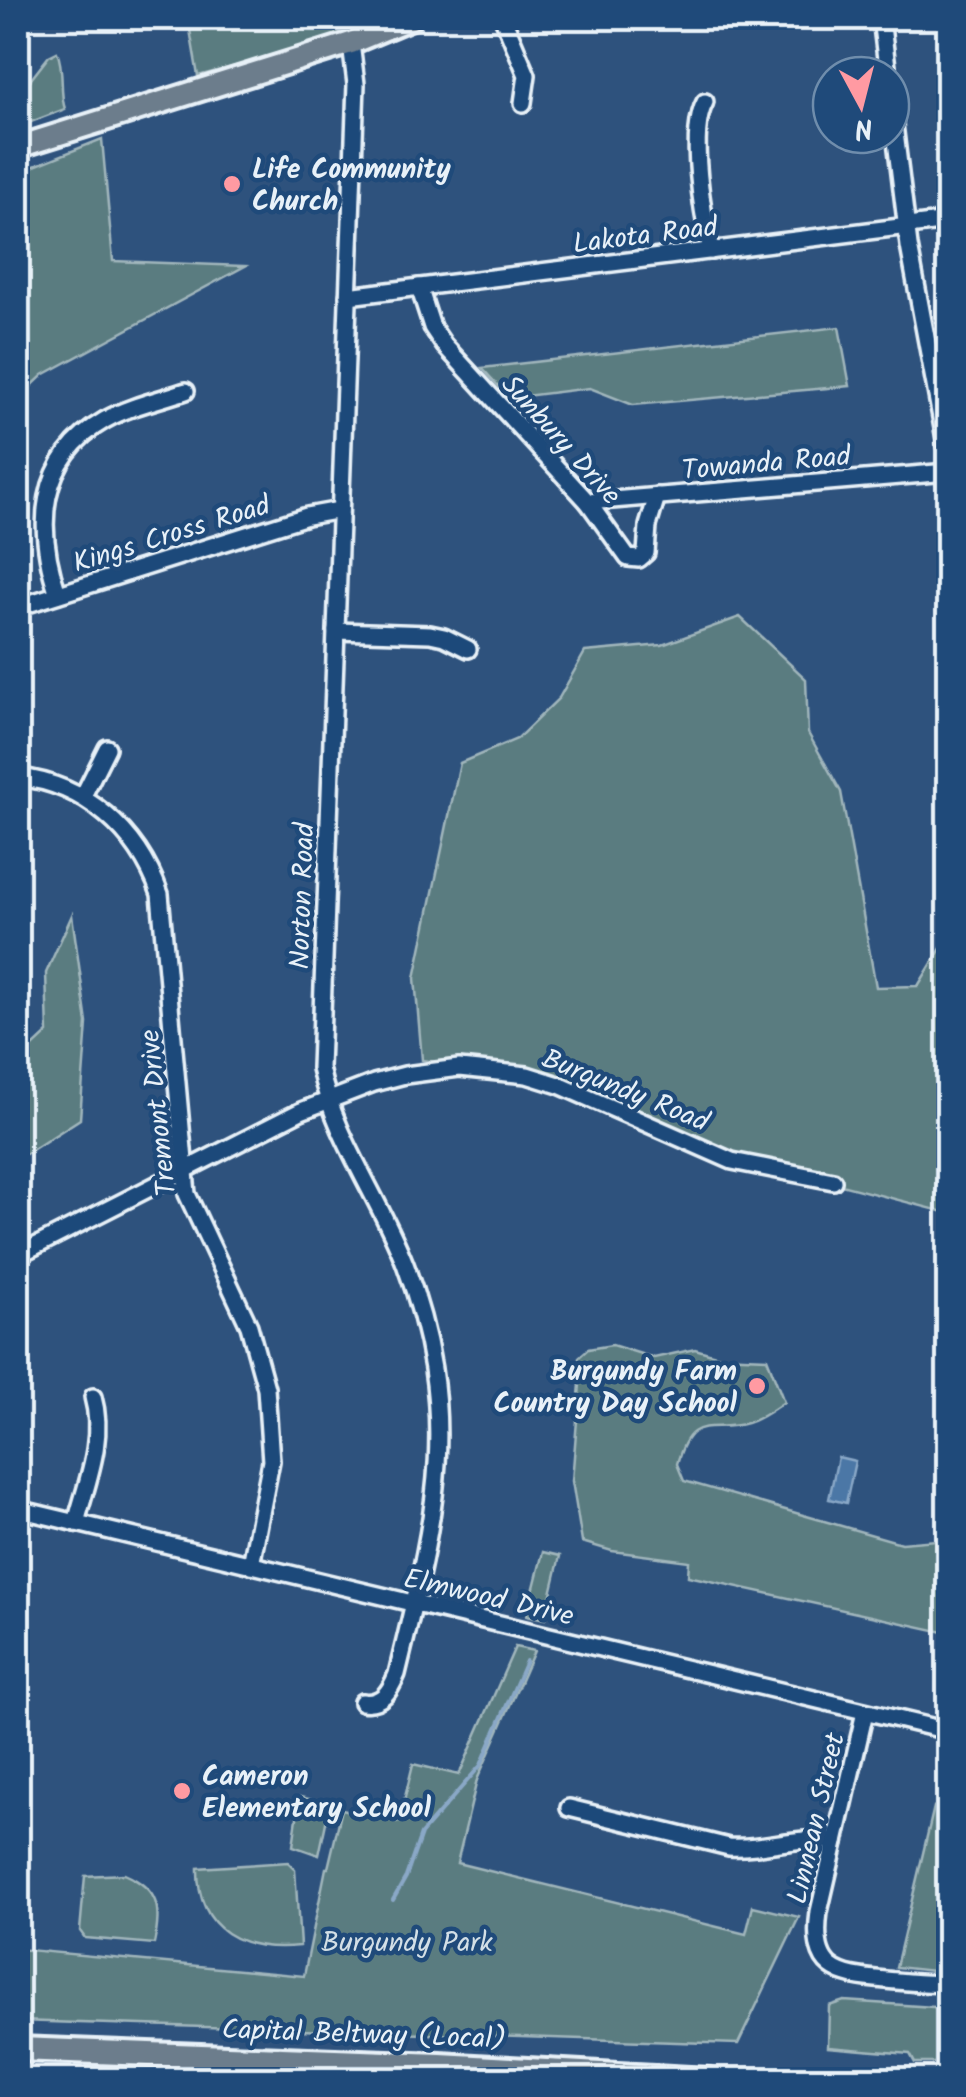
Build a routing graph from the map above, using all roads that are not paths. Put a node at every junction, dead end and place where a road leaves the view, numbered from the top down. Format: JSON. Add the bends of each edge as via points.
{"nodes":[{"id":1,"x":410,"y":18,"type":"edge"},
{"id":2,"x":502,"y":18,"type":"edge"},
{"id":3,"x":881,"y":18,"type":"edge"},
{"id":4,"x":351,"y":43,"type":"junction"},
{"id":5,"x":886,"y":55,"type":"edge"},
{"id":6,"x":705,"y":102,"type":"dead end"},
{"id":7,"x":523,"y":103,"type":"dead end"},
{"id":8,"x":18,"y":147,"type":"edge"},
{"id":9,"x":897,"y":155,"type":"edge"},
{"id":10,"x":948,"y":222,"type":"edge"},
{"id":11,"x":906,"y":227,"type":"junction"},
{"id":12,"x":711,"y":251,"type":"junction"},
{"id":13,"x":419,"y":287,"type":"junction"},
{"id":14,"x":348,"y":296,"type":"junction"},
{"id":15,"x":186,"y":391,"type":"dead end"},
{"id":16,"x":948,"y":455,"type":"edge"},
{"id":17,"x":948,"y":472,"type":"edge"},
{"id":18,"x":656,"y":496,"type":"junction"},
{"id":19,"x":588,"y":502,"type":"junction"},
{"id":20,"x":340,"y":510,"type":"junction"},
{"id":21,"x":58,"y":594,"type":"junction"},
{"id":22,"x":18,"y":606,"type":"edge"},
{"id":23,"x":336,"y":631,"type":"junction"},
{"id":24,"x":468,"y":650,"type":"dead end"},
{"id":25,"x":107,"y":748,"type":"dead end"},
{"id":26,"x":18,"y":778,"type":"edge"},
{"id":27,"x":83,"y":796,"type":"junction"},
{"id":28,"x":329,"y":1099,"type":"junction"},
{"id":29,"x":182,"y":1171,"type":"junction"},
{"id":30,"x":833,"y":1181,"type":"dead end"},
{"id":31,"x":18,"y":1254,"type":"edge"},
{"id":32,"x":94,"y":1397,"type":"dead end"},
{"id":33,"x":18,"y":1510,"type":"edge"},
{"id":34,"x":76,"y":1523,"type":"junction"},
{"id":35,"x":251,"y":1565,"type":"junction"},
{"id":36,"x":414,"y":1604,"type":"junction"},
{"id":37,"x":362,"y":1702,"type":"dead end"},
{"id":38,"x":865,"y":1712,"type":"junction"},
{"id":39,"x":948,"y":1732,"type":"edge"},
{"id":40,"x":569,"y":1808,"type":"dead end"},
{"id":41,"x":835,"y":1842,"type":"junction"},
{"id":42,"x":948,"y":1983,"type":"edge"},
{"id":43,"x":18,"y":2050,"type":"edge"},
{"id":44,"x":708,"y":2080,"type":"edge"}],
"edges":[{"from":1,"to":4,"type":"main road"},
{"from":2,"to":7,"type":"street","via":[[527,75]]},
{"from":3,"to":5,"type":"street"},
{"from":4,"to":8,"type":"main road"},
{"from":4,"to":14,"type":"street","name":"Norton Road","via":[[356,84]]},
{"from":6,"to":12,"type":"street","via":[[696,137]]},
{"from":9,"to":11,"type":"street"},
{"from":10,"to":11,"type":"street","name":"Lakota Road"},
{"from":11,"to":12,"type":"street","name":"Lakota Road"},
{"from":11,"to":16,"type":"street"},
{"from":12,"to":13,"type":"street","name":"Lakota Road"},
{"from":13,"to":14,"type":"street","name":"Lakota Road"},
{"from":13,"to":19,"type":"street","name":"Sunbury Drive","via":[[444,345]]},
{"from":14,"to":20,"type":"street","name":"Norton Road"},
{"from":15,"to":21,"type":"street","via":[[106,420],[64,459],[44,521]]},
{"from":17,"to":18,"type":"street","name":"Towanda Road"},
{"from":18,"to":19,"type":"street","name":"Towanda Road"},
{"from":18,"to":19,"type":"street","name":"Sunbury Drive","via":[[648,547],[639,559],[623,554]]},
{"from":20,"to":21,"type":"street","name":"Kings Cross Road"},
{"from":20,"to":23,"type":"street","name":"Norton Road"},
{"from":21,"to":22,"type":"street","name":"Kings Cross Road"},
{"from":23,"to":24,"type":"street","via":[[430,634]]},
{"from":23,"to":28,"type":"street","name":"Norton Road","via":[[320,1056]]},
{"from":25,"to":27,"type":"street"},
{"from":26,"to":27,"type":"street","name":"Tremont Drive"},
{"from":27,"to":29,"type":"street","name":"Tremont Drive","via":[[129,838],[160,894]]},
{"from":28,"to":29,"type":"street","name":"Burgundy Road"},
{"from":28,"to":30,"type":"street","name":"Burgundy Road","via":[[405,1075],[458,1068],[527,1076],[732,1161]]},
{"from":28,"to":36,"type":"street","name":"Norton Road","via":[[404,1263],[434,1367],[438,1480]]},
{"from":29,"to":31,"type":"street","name":"Burgundy Road"},
{"from":29,"to":35,"type":"street","name":"Tremont Drive","via":[[186,1194],[248,1326],[266,1388],[270,1461]]},
{"from":32,"to":34,"type":"street","via":[[98,1436]]},
{"from":33,"to":34,"type":"street","name":"Elmwood Drive"},
{"from":34,"to":35,"type":"street","name":"Elmwood Drive"},
{"from":35,"to":36,"type":"street","name":"Elmwood Drive"},
{"from":36,"to":37,"type":"street","name":"Norton Road","via":[[392,1688]]},
{"from":36,"to":38,"type":"street","name":"Elmwood Drive"},
{"from":38,"to":39,"type":"street","name":"Elmwood Drive"},
{"from":38,"to":41,"type":"street","name":"Linnean Street"},
{"from":40,"to":41,"type":"street","via":[[729,1847],[809,1837]]},
{"from":41,"to":42,"type":"street","name":"Linnean Street","via":[[817,1934],[826,1963],[852,1978]]},
{"from":43,"to":44,"type":"highway","name":"Capital Beltway (Local)"}]}
